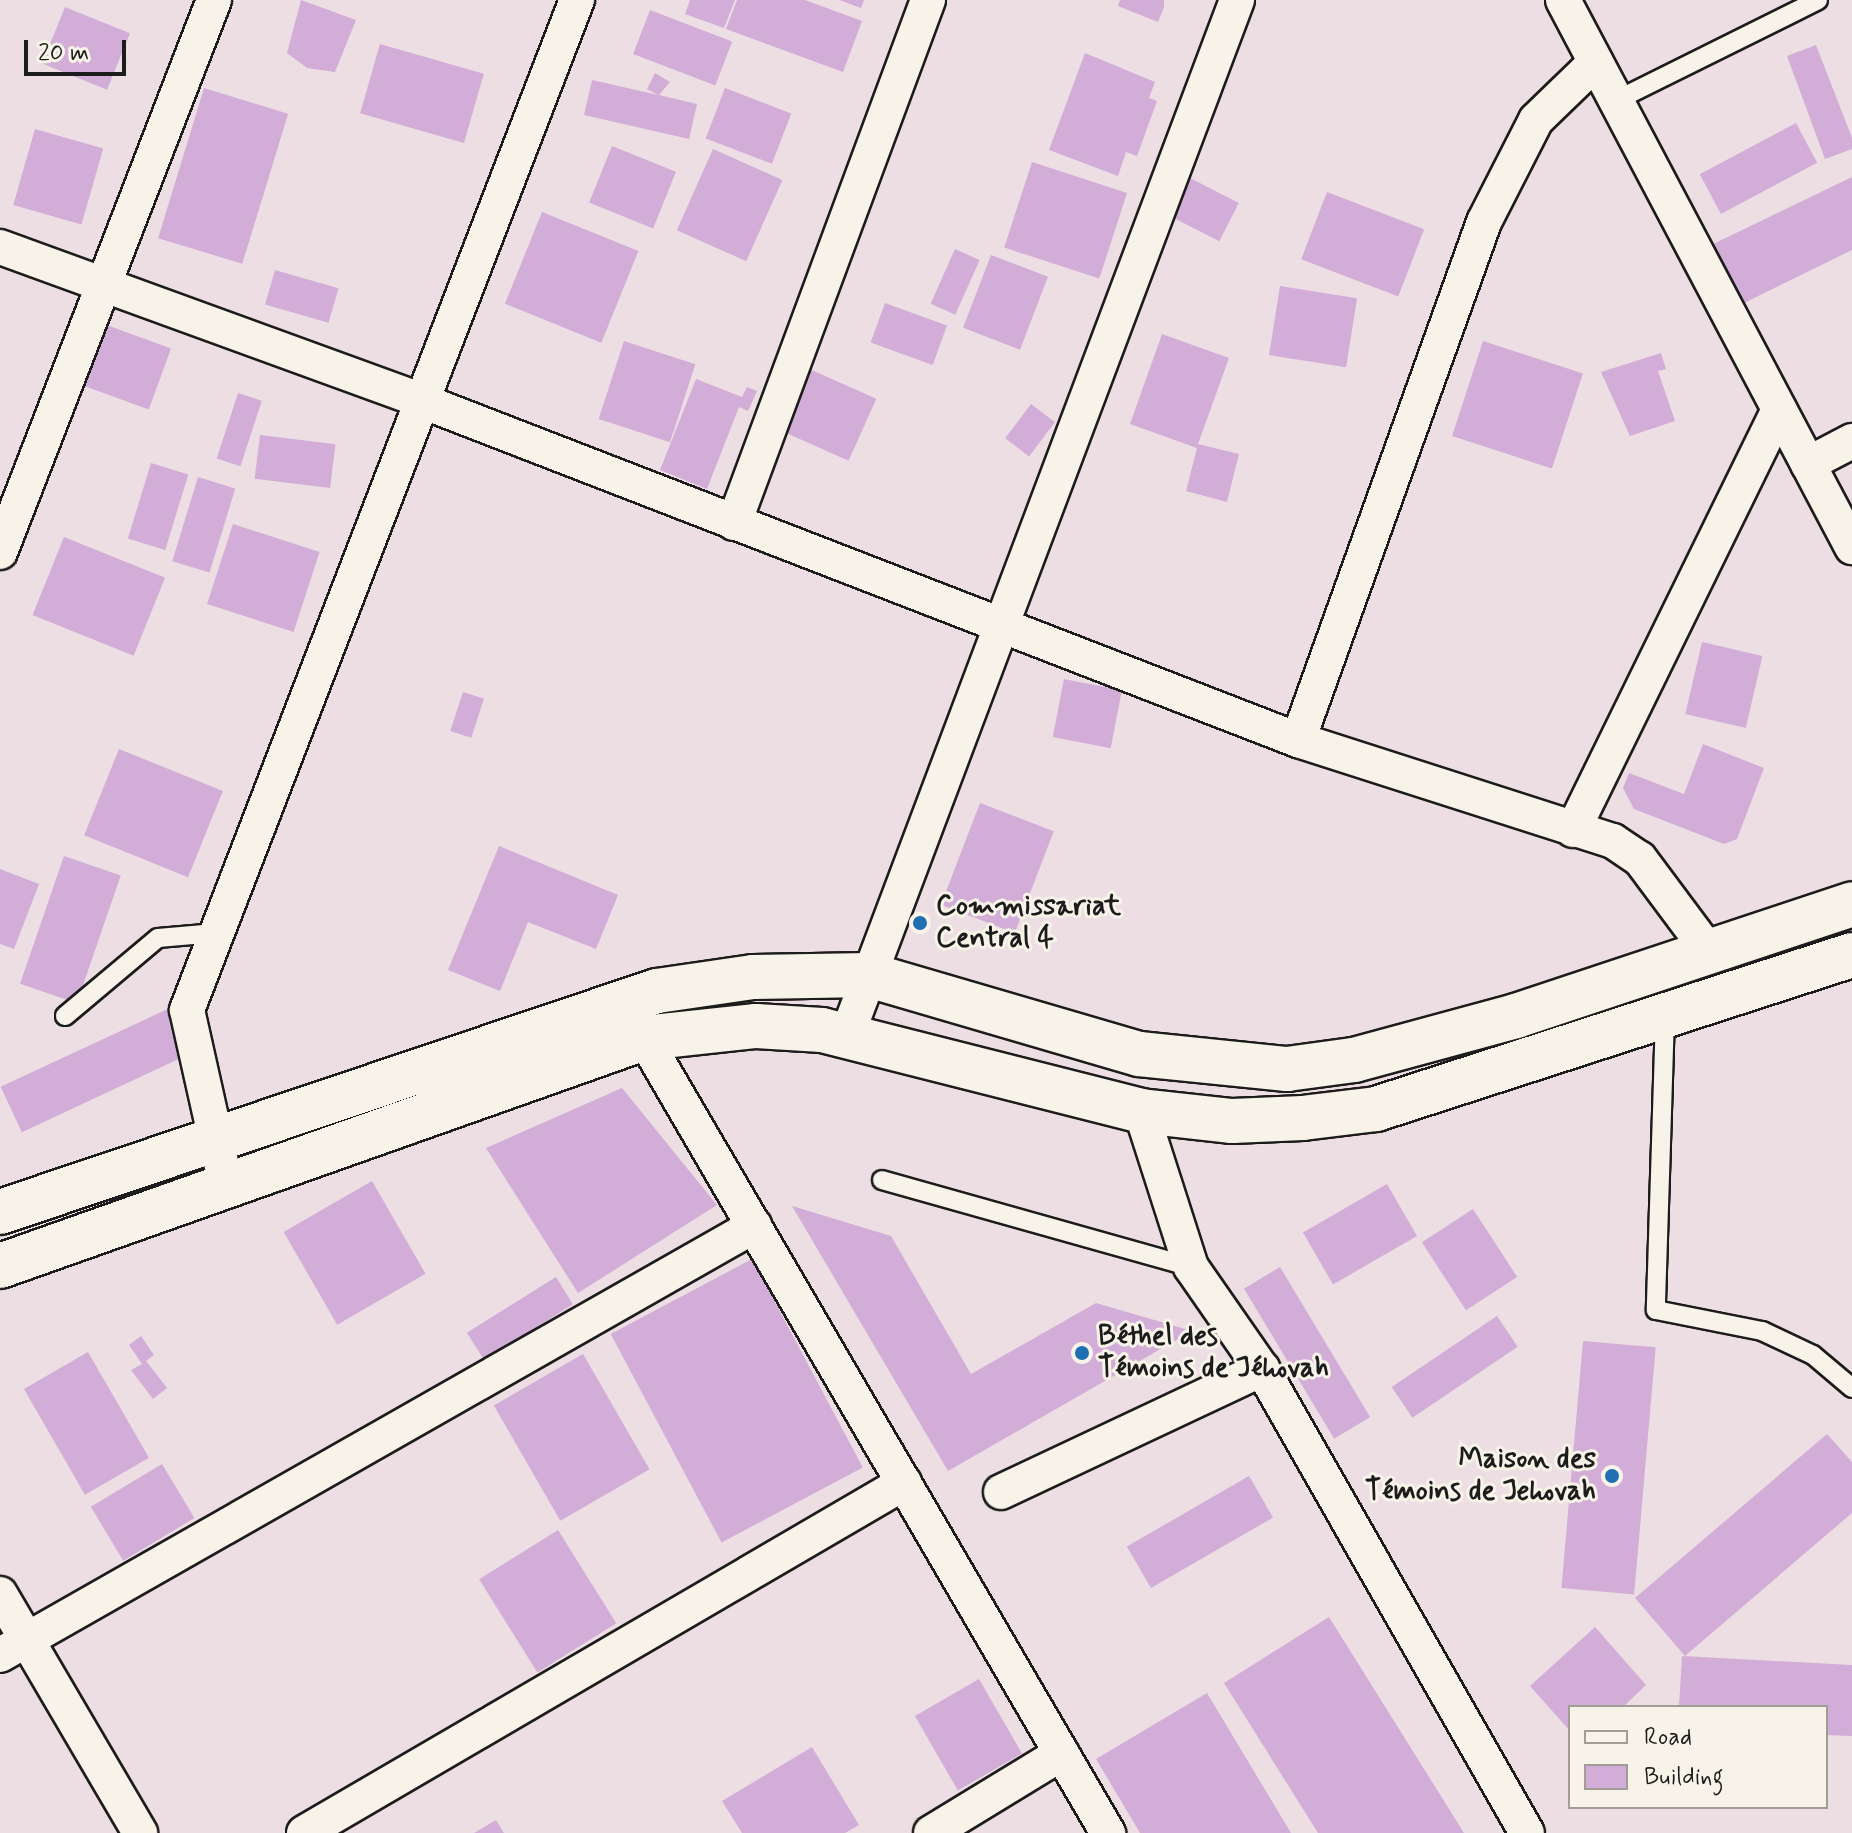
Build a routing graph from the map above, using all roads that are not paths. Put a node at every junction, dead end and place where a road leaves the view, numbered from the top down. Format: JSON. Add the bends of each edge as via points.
{"nodes":[{"id":1,"x":214,"y":0,"type":"edge"},
{"id":2,"x":577,"y":0,"type":"edge"},
{"id":3,"x":928,"y":0,"type":"edge"},
{"id":4,"x":1237,"y":0,"type":"edge"},
{"id":5,"x":1563,"y":0,"type":"edge"},
{"id":6,"x":1818,"y":0,"type":"edge"},
{"id":7,"x":1596,"y":62,"type":"junction"},
{"id":8,"x":1619,"y":99,"type":"junction"},
{"id":9,"x":0,"y":247,"type":"edge"},
{"id":10,"x":102,"y":284,"type":"junction"},
{"id":11,"x":422,"y":401,"type":"junction"},
{"id":12,"x":1779,"y":410,"type":"junction"},
{"id":13,"x":1852,"y":441,"type":"edge"},
{"id":14,"x":1808,"y":464,"type":"junction"},
{"id":15,"x":734,"y":523,"type":"junction"},
{"id":16,"x":1852,"y":547,"type":"edge"},
{"id":17,"x":0,"y":552,"type":"edge"},
{"id":18,"x":1002,"y":625,"type":"junction"},
{"id":19,"x":1298,"y":740,"type":"junction"},
{"id":20,"x":1573,"y":830,"type":"junction"},
{"id":21,"x":1852,"y":904,"type":"edge"},
{"id":22,"x":216,"y":933,"type":"junction"},
{"id":23,"x":1710,"y":953,"type":"junction"},
{"id":24,"x":1852,"y":955,"type":"edge"},
{"id":25,"x":869,"y":975,"type":"junction"},
{"id":26,"x":65,"y":1016,"type":"dead end"},
{"id":27,"x":1665,"y":1016,"type":"junction"},
{"id":28,"x":847,"y":1035,"type":"junction"},
{"id":29,"x":644,"y":1038,"type":"junction"},
{"id":30,"x":1141,"y":1111,"type":"junction"},
{"id":31,"x":216,"y":1139,"type":"junction"},
{"id":32,"x":882,"y":1180,"type":"dead end"},
{"id":33,"x":227,"y":1189,"type":"junction"},
{"id":34,"x":0,"y":1212,"type":"edge"},
{"id":35,"x":754,"y":1226,"type":"junction"},
{"id":36,"x":0,"y":1266,"type":"edge"},
{"id":37,"x":1191,"y":1267,"type":"junction"},
{"id":38,"x":1262,"y":1369,"type":"junction"},
{"id":39,"x":1852,"y":1388,"type":"edge"},
{"id":40,"x":904,"y":1483,"type":"junction"},
{"id":41,"x":1001,"y":1492,"type":"dead end"},
{"id":42,"x":0,"y":1594,"type":"edge"},
{"id":43,"x":13,"y":1647,"type":"edge"},
{"id":44,"x":1062,"y":1753,"type":"junction"},
{"id":45,"x":140,"y":1833,"type":"edge"},
{"id":46,"x":304,"y":1833,"type":"edge"},
{"id":47,"x":931,"y":1833,"type":"edge"},
{"id":48,"x":1108,"y":1833,"type":"edge"},
{"id":49,"x":1527,"y":1833,"type":"edge"}],
"edges":[{"from":1,"to":10,"type":"street"},
{"from":2,"to":11,"type":"street"},
{"from":3,"to":15,"type":"street"},
{"from":4,"to":18,"type":"street"},
{"from":5,"to":7,"type":"street"},
{"from":6,"to":8,"type":"lane"},
{"from":7,"to":8,"type":"street"},
{"from":7,"to":19,"type":"street","via":[[1536,120],[1484,222]]},
{"from":8,"to":12,"type":"street"},
{"from":9,"to":10,"type":"street"},
{"from":10,"to":11,"type":"street"},
{"from":10,"to":17,"type":"street"},
{"from":11,"to":15,"type":"street"},
{"from":11,"to":22,"type":"street"},
{"from":12,"to":14,"type":"street"},
{"from":12,"to":20,"type":"street"},
{"from":13,"to":14,"type":"street"},
{"from":14,"to":16,"type":"street"},
{"from":15,"to":18,"type":"street"},
{"from":18,"to":19,"type":"street"},
{"from":18,"to":25,"type":"street"},
{"from":19,"to":20,"type":"street"},
{"from":20,"to":23,"type":"street","via":[[1613,841],[1640,859]]},
{"from":21,"to":23,"type":"main road"},
{"from":22,"to":26,"type":"lane","via":[[158,938]]},
{"from":22,"to":31,"type":"street","via":[[187,1010]]},
{"from":23,"to":25,"type":"main road","via":[[1516,1016],[1354,1060],[1287,1069],[1139,1054]]},
{"from":24,"to":27,"type":"main road"},
{"from":25,"to":28,"type":"street"},
{"from":25,"to":31,"type":"main road","via":[[753,977],[657,991]]},
{"from":27,"to":30,"type":"main road","via":[[1376,1109],[1232,1121]]},
{"from":27,"to":39,"type":"lane","via":[[1656,1310],[1762,1331],[1813,1355]]},
{"from":28,"to":29,"type":"main road","via":[[756,1026]]},
{"from":28,"to":30,"type":"main road"},
{"from":29,"to":33,"type":"main road"},
{"from":29,"to":35,"type":"street"},
{"from":30,"to":37,"type":"street"},
{"from":31,"to":33,"type":"street"},
{"from":31,"to":34,"type":"main road"},
{"from":32,"to":37,"type":"lane"},
{"from":33,"to":36,"type":"main road"},
{"from":35,"to":40,"type":"street"},
{"from":35,"to":43,"type":"street"},
{"from":37,"to":38,"type":"street"},
{"from":38,"to":41,"type":"street"},
{"from":38,"to":49,"type":"street"},
{"from":40,"to":44,"type":"street"},
{"from":40,"to":46,"type":"street"},
{"from":42,"to":43,"type":"street"},
{"from":43,"to":45,"type":"street"},
{"from":44,"to":47,"type":"street"},
{"from":44,"to":48,"type":"street"}]}
